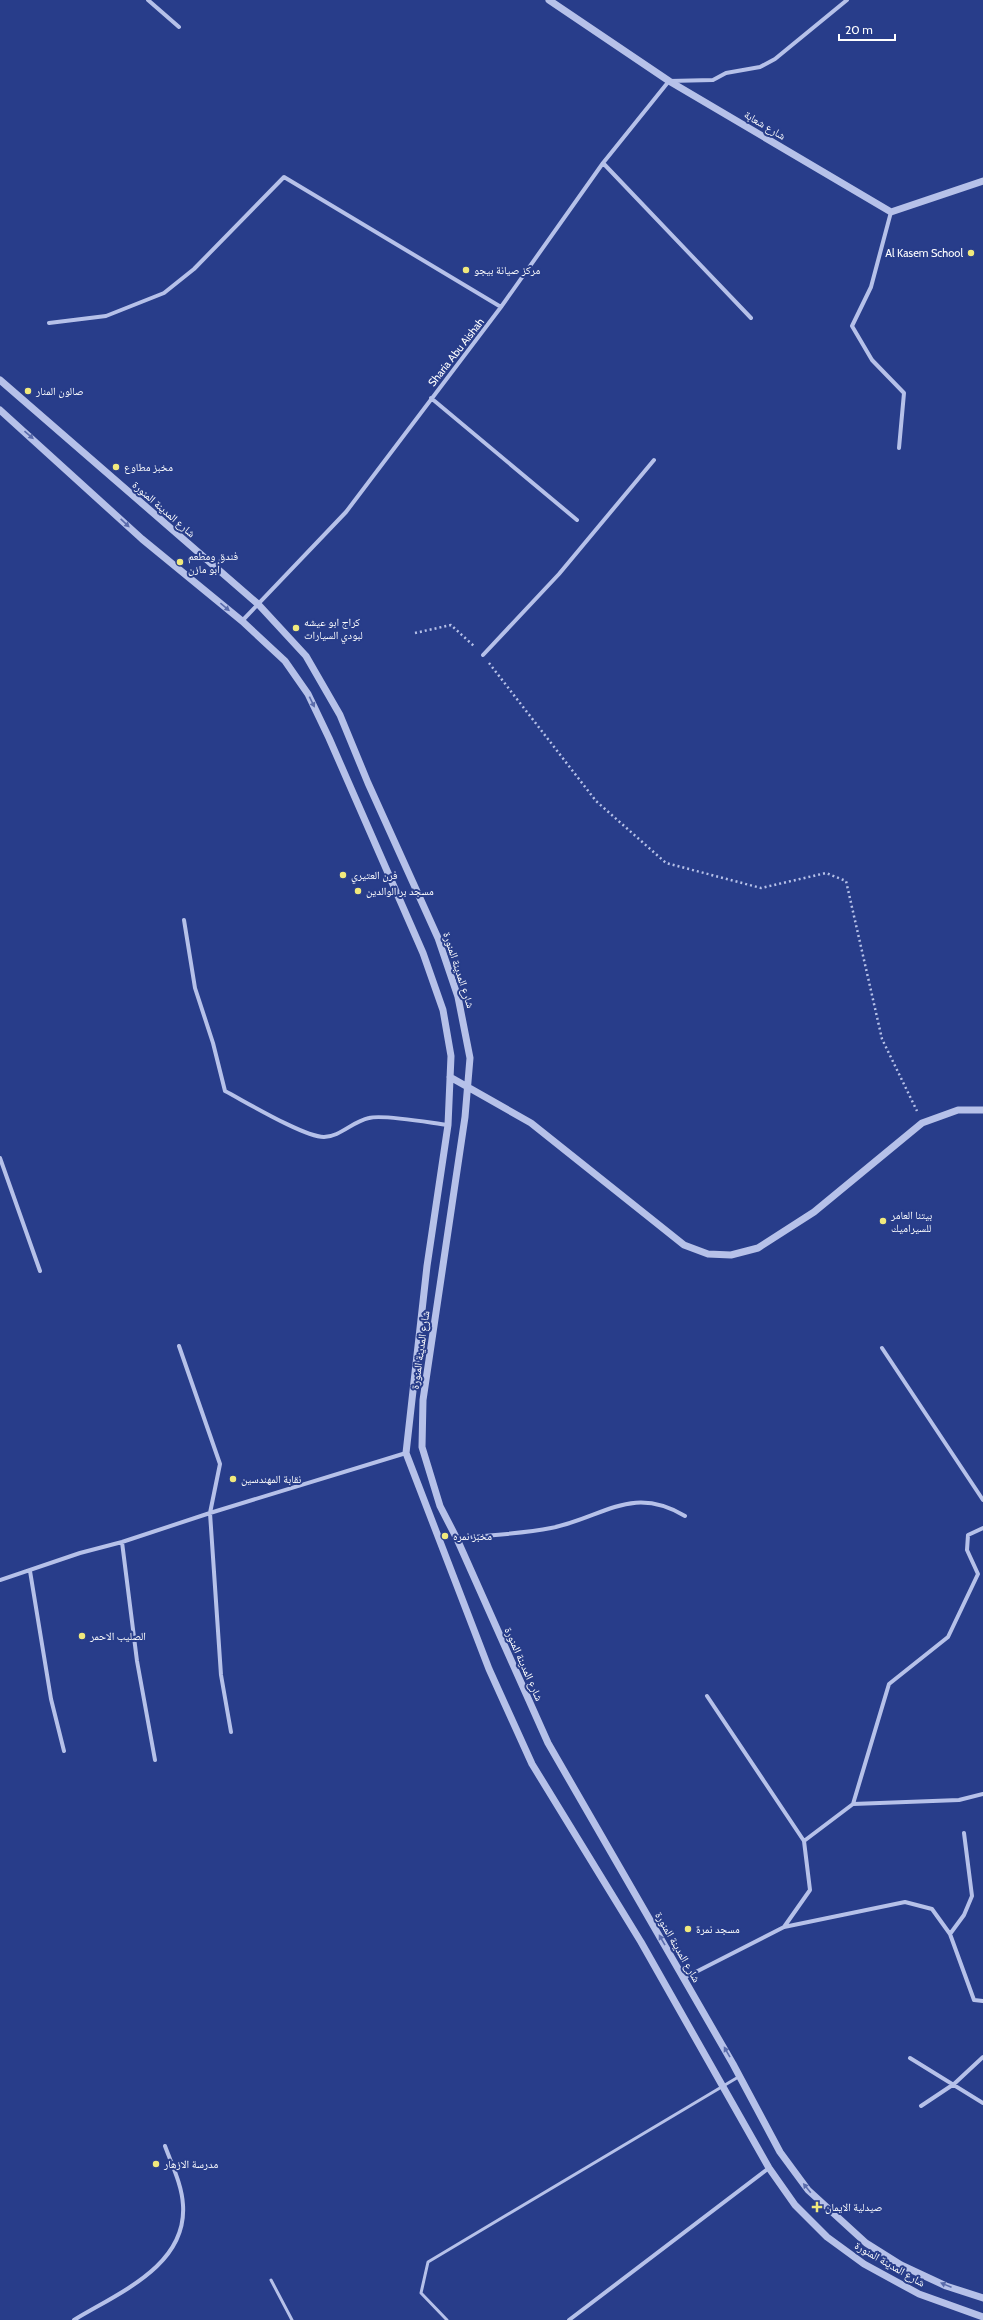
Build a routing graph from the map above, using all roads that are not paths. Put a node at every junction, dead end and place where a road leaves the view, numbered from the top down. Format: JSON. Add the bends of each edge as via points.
{"nodes":[{"id":1,"x":148,"y":0,"type":"edge"},
{"id":2,"x":549,"y":0,"type":"edge"},
{"id":3,"x":847,"y":0,"type":"edge"},
{"id":4,"x":179,"y":27,"type":"dead end"},
{"id":5,"x":669,"y":81,"type":"junction"},
{"id":6,"x":603,"y":163,"type":"junction"},
{"id":7,"x":983,"y":181,"type":"edge"},
{"id":8,"x":891,"y":212,"type":"junction"},
{"id":9,"x":501,"y":307,"type":"junction"},
{"id":10,"x":751,"y":318,"type":"dead end"},
{"id":11,"x":49,"y":323,"type":"dead end"},
{"id":12,"x":0,"y":380,"type":"edge"},
{"id":13,"x":431,"y":398,"type":"junction"},
{"id":14,"x":0,"y":410,"type":"edge"},
{"id":15,"x":899,"y":448,"type":"dead end"},
{"id":16,"x":654,"y":460,"type":"dead end"},
{"id":17,"x":577,"y":520,"type":"dead end"},
{"id":18,"x":258,"y":604,"type":"junction"},
{"id":19,"x":242,"y":621,"type":"junction"},
{"id":20,"x":483,"y":655,"type":"road end"},
{"id":21,"x":184,"y":920,"type":"dead end"},
{"id":22,"x":450,"y":1077,"type":"junction"},
{"id":23,"x":467,"y":1086,"type":"junction"},
{"id":24,"x":983,"y":1110,"type":"edge"},
{"id":25,"x":448,"y":1125,"type":"junction"},
{"id":26,"x":0,"y":1158,"type":"edge"},
{"id":27,"x":40,"y":1271,"type":"dead end"},
{"id":28,"x":180,"y":1346,"type":"dead end"},
{"id":29,"x":882,"y":1348,"type":"dead end"},
{"id":30,"x":406,"y":1453,"type":"junction"},
{"id":31,"x":983,"y":1500,"type":"edge"},
{"id":32,"x":210,"y":1513,"type":"junction"},
{"id":33,"x":685,"y":1516,"type":"dead end"},
{"id":34,"x":983,"y":1528,"type":"edge"},
{"id":35,"x":457,"y":1539,"type":"junction"},
{"id":36,"x":122,"y":1542,"type":"junction"},
{"id":37,"x":30,"y":1571,"type":"junction"},
{"id":38,"x":0,"y":1580,"type":"edge"},
{"id":39,"x":707,"y":1696,"type":"dead end"},
{"id":40,"x":231,"y":1732,"type":"dead end"},
{"id":41,"x":64,"y":1751,"type":"dead end"},
{"id":42,"x":155,"y":1760,"type":"dead end"},
{"id":43,"x":983,"y":1794,"type":"edge"},
{"id":44,"x":853,"y":1804,"type":"junction"},
{"id":45,"x":964,"y":1833,"type":"dead end"},
{"id":46,"x":804,"y":1841,"type":"junction"},
{"id":47,"x":784,"y":1926,"type":"junction"},
{"id":48,"x":950,"y":1934,"type":"junction"},
{"id":49,"x":684,"y":1978,"type":"junction"},
{"id":50,"x":983,"y":2001,"type":"edge"},
{"id":51,"x":983,"y":2057,"type":"edge"},
{"id":52,"x":910,"y":2058,"type":"dead end"},
{"id":53,"x":740,"y":2076,"type":"junction"},
{"id":54,"x":954,"y":2084,"type":"junction"},
{"id":55,"x":722,"y":2087,"type":"junction"},
{"id":56,"x":983,"y":2103,"type":"edge"},
{"id":57,"x":921,"y":2106,"type":"dead end"},
{"id":58,"x":165,"y":2146,"type":"dead end"},
{"id":59,"x":769,"y":2168,"type":"junction"},
{"id":60,"x":271,"y":2280,"type":"dead end"},
{"id":61,"x":983,"y":2298,"type":"edge"},
{"id":62,"x":983,"y":2317,"type":"edge"},
{"id":63,"x":74,"y":2320,"type":"edge"},
{"id":64,"x":292,"y":2320,"type":"edge"},
{"id":65,"x":447,"y":2320,"type":"edge"},
{"id":66,"x":569,"y":2320,"type":"edge"}],
"edges":[{"from":1,"to":4,"type":"street"},
{"from":2,"to":5,"type":"street","name":"شارع شعابة"},
{"from":3,"to":5,"type":"street","via":[[775,59],[760,67],[726,73],[713,80]]},
{"from":5,"to":6,"type":"street","name":"Sharia Abu Aishah"},
{"from":5,"to":8,"type":"street","name":"شارع شعابة"},
{"from":6,"to":9,"type":"street","name":"Sharia Abu Aishah"},
{"from":6,"to":10,"type":"street"},
{"from":7,"to":8,"type":"street"},
{"from":8,"to":15,"type":"street","via":[[871,287],[852,326],[872,360],[904,393]]},
{"from":9,"to":11,"type":"street","via":[[284,177],[194,269],[164,293],[106,316]]},
{"from":9,"to":13,"type":"street","name":"Sharia Abu Aishah"},
{"from":12,"to":18,"type":"street","name":"شارع المدينة المنورة"},
{"from":13,"to":17,"type":"street"},
{"from":13,"to":18,"type":"street","name":"Sharia Abu Aishah","via":[[346,512]]},
{"from":14,"to":19,"type":"street","name":"شارع المدينة المنورة","one_way":true,"via":[[142,539]]},
{"from":16,"to":20,"type":"street","via":[[559,574]]},
{"from":18,"to":19,"type":"street","name":"Sharia Abu Aishah"},
{"from":18,"to":23,"type":"street","name":"شارع المدينة المنورة","via":[[306,656],[340,714],[368,783],[438,938],[458,997],[470,1058]]},
{"from":19,"to":22,"type":"street","name":"شارع المدينة المنورة","one_way":true,"via":[[285,661],[308,694],[329,738],[423,953],[442,1010],[451,1056]]},
{"from":21,"to":25,"type":"street","via":[[196,988],[225,1091],[304,1132],[325,1137],[370,1117]]},
{"from":22,"to":23,"type":"street"},
{"from":22,"to":25,"type":"street","name":"شارع المدينة المنورة"},
{"from":23,"to":24,"type":"street","via":[[531,1123],[684,1245],[708,1254],[731,1255],[758,1248],[814,1212],[922,1123],[958,1110]]},
{"from":23,"to":35,"type":"street","name":"شارع المدينة المنورة","via":[[465,1117],[423,1408],[422,1447],[440,1506]]},
{"from":25,"to":30,"type":"street","name":"شارع المدينة المنورة","via":[[427,1266]]},
{"from":26,"to":27,"type":"street"},
{"from":28,"to":32,"type":"street","via":[[220,1464]]},
{"from":29,"to":31,"type":"street"},
{"from":30,"to":32,"type":"street"},
{"from":30,"to":55,"type":"street","name":"شارع المدينة المنورة","via":[[489,1669],[532,1764],[641,1942]]},
{"from":32,"to":36,"type":"street"},
{"from":32,"to":40,"type":"street","via":[[221,1675]]},
{"from":33,"to":35,"type":"street","via":[[668,1506],[632,1501],[552,1528]]},
{"from":34,"to":44,"type":"street","via":[[968,1535],[967,1550],[978,1574],[948,1638],[889,1684]]},
{"from":49,"to":35,"type":"street","name":"شارع المدينة المنورة","one_way":true,"via":[[548,1743]]},
{"from":36,"to":37,"type":"street","via":[[80,1553]]},
{"from":36,"to":42,"type":"street","via":[[137,1661]]},
{"from":37,"to":38,"type":"street"},
{"from":37,"to":41,"type":"street","via":[[51,1699]]},
{"from":39,"to":46,"type":"street"},
{"from":43,"to":44,"type":"street","via":[[959,1800]]},
{"from":44,"to":46,"type":"street"},
{"from":45,"to":48,"type":"street","via":[[972,1896],[964,1915]]},
{"from":46,"to":47,"type":"street","via":[[810,1890]]},
{"from":47,"to":48,"type":"street","via":[[905,1902],[932,1909]]},
{"from":47,"to":49,"type":"street"},
{"from":48,"to":50,"type":"street","via":[[974,2000]]},
{"from":53,"to":49,"type":"street","name":"شارع المدينة المنورة","one_way":true},
{"from":51,"to":54,"type":"street"},
{"from":52,"to":54,"type":"street"},
{"from":53,"to":55,"type":"lane"},
{"from":61,"to":53,"type":"street","name":"شارع المدينة المنورة","one_way":true,"via":[[946,2286],[901,2265],[866,2243],[838,2220],[808,2190],[780,2152]]},
{"from":54,"to":56,"type":"street"},
{"from":54,"to":57,"type":"street"},
{"from":55,"to":59,"type":"street","name":"شارع المدينة المنورة"},
{"from":55,"to":65,"type":"lane","via":[[428,2262],[421,2293]]},
{"from":58,"to":63,"type":"street","via":[[183,2205],[176,2243],[152,2271]]},
{"from":59,"to":62,"type":"street","name":"شارع المدينة المنورة","via":[[795,2205],[827,2238],[864,2264],[919,2294]]},
{"from":59,"to":66,"type":"street"},
{"from":60,"to":64,"type":"lane"}]}
